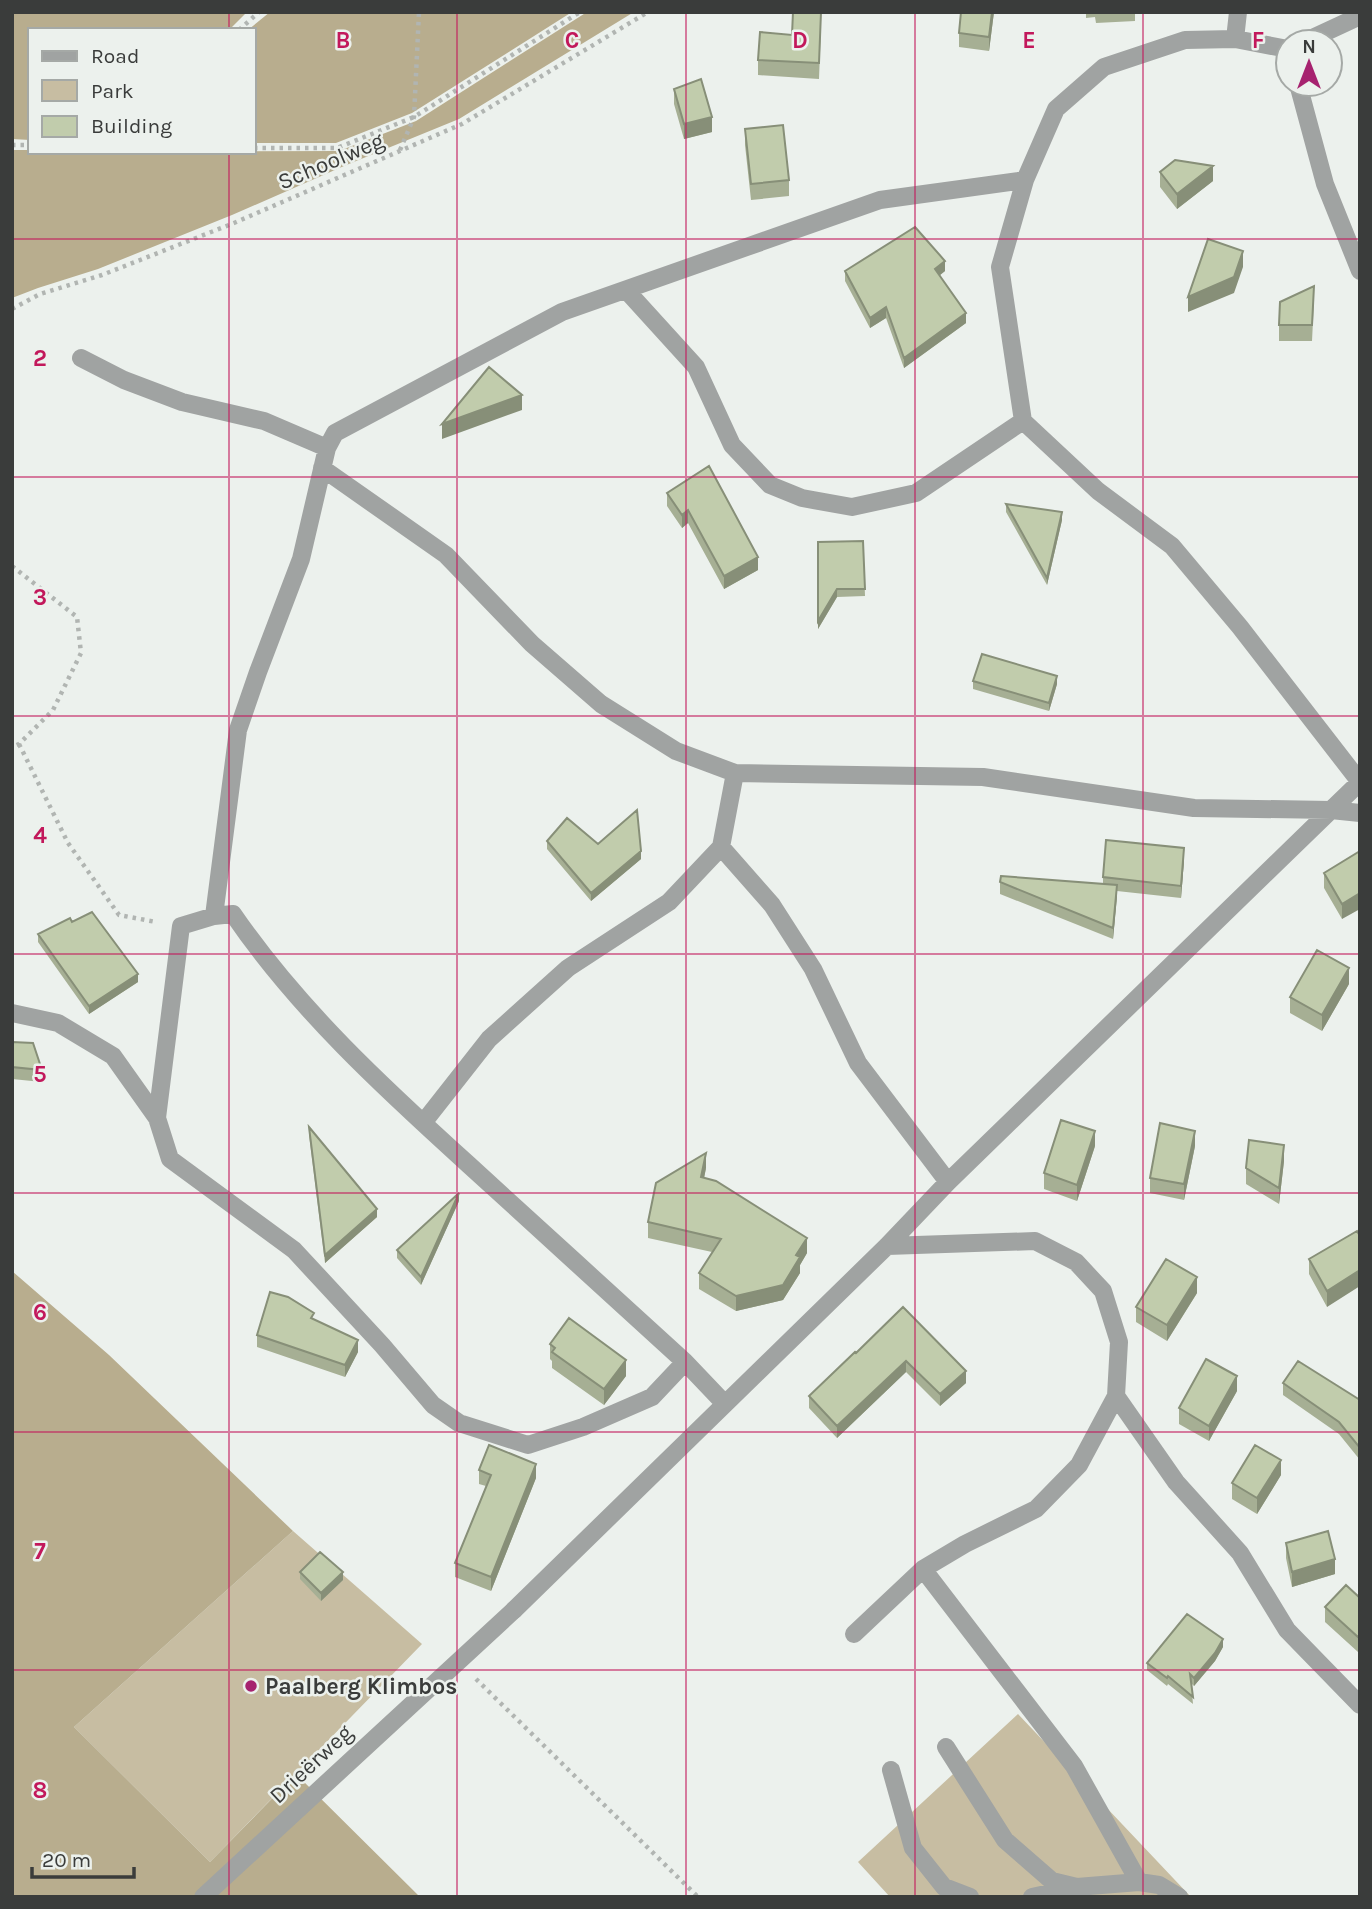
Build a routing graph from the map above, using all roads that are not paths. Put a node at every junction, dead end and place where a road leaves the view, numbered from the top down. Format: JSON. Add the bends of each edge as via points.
{"nodes":[{"id":1,"x":1238,"y":12,"type":"edge"},
{"id":2,"x":1360,"y":16,"type":"edge"},
{"id":3,"x":1334,"y":28,"type":"edge"},
{"id":4,"x":1235,"y":39,"type":"junction"},
{"id":5,"x":1274,"y":46,"type":"edge"},
{"id":6,"x":1302,"y":98,"type":"edge"},
{"id":7,"x":1025,"y":180,"type":"junction"},
{"id":8,"x":1360,"y":271,"type":"edge"},
{"id":9,"x":626,"y":290,"type":"junction"},
{"id":10,"x":81,"y":358,"type":"dead end"},
{"id":11,"x":1023,"y":421,"type":"junction"},
{"id":12,"x":327,"y":449,"type":"junction"},
{"id":13,"x":322,"y":468,"type":"junction"},
{"id":14,"x":735,"y":773,"type":"junction"},
{"id":15,"x":1331,"y":810,"type":"junction"},
{"id":16,"x":1360,"y":813,"type":"edge"},
{"id":17,"x":721,"y":847,"type":"junction"},
{"id":18,"x":214,"y":916,"type":"junction"},
{"id":19,"x":12,"y":1013,"type":"edge"},
{"id":20,"x":157,"y":1118,"type":"junction"},
{"id":21,"x":423,"y":1123,"type":"junction"},
{"id":22,"x":948,"y":1182,"type":"junction"},
{"id":23,"x":887,"y":1246,"type":"junction"},
{"id":24,"x":685,"y":1362,"type":"junction"},
{"id":25,"x":1116,"y":1396,"type":"junction"},
{"id":26,"x":725,"y":1404,"type":"junction"},
{"id":27,"x":923,"y":1569,"type":"junction"},
{"id":28,"x":854,"y":1634,"type":"dead end"},
{"id":29,"x":1360,"y":1705,"type":"edge"},
{"id":30,"x":946,"y":1747,"type":"dead end"},
{"id":31,"x":891,"y":1770,"type":"dead end"},
{"id":32,"x":1139,"y":1882,"type":"junction"},
{"id":33,"x":1077,"y":1887,"type":"junction"},
{"id":34,"x":203,"y":1897,"type":"edge"},
{"id":35,"x":970,"y":1897,"type":"edge"},
{"id":36,"x":1032,"y":1897,"type":"edge"},
{"id":37,"x":1179,"y":1897,"type":"edge"}],
"edges":[{"from":1,"to":4,"type":"street"},
{"from":2,"to":3,"type":"street"},
{"from":4,"to":5,"type":"street"},
{"from":4,"to":7,"type":"street","via":[[1185,40],[1104,67],[1056,109]]},
{"from":6,"to":8,"type":"street","via":[[1325,184]]},
{"from":7,"to":9,"type":"street","via":[[880,200]]},
{"from":7,"to":11,"type":"street","via":[[1000,267]]},
{"from":9,"to":11,"type":"street","via":[[696,367],[732,444],[770,485],[802,498],[852,507],[916,492]]},
{"from":9,"to":12,"type":"street","via":[[562,312],[335,433]]},
{"from":10,"to":12,"type":"street","via":[[182,402],[264,421]]},
{"from":11,"to":15,"type":"street","name":"Drieërweg","via":[[1098,491],[1172,546],[1240,627],[1360,782]]},
{"from":12,"to":13,"type":"street"},
{"from":13,"to":14,"type":"street","via":[[446,555],[531,644],[601,704],[676,751]]},
{"from":13,"to":18,"type":"street","via":[[301,559],[238,730]]},
{"from":14,"to":15,"type":"street","via":[[983,777],[1194,808]]},
{"from":14,"to":17,"type":"street"},
{"from":15,"to":16,"type":"street"},
{"from":15,"to":22,"type":"street","name":"Drieërweg"},
{"from":17,"to":21,"type":"street","via":[[669,902],[568,968],[489,1039]]},
{"from":17,"to":22,"type":"street","via":[[772,905],[813,969],[858,1063]]},
{"from":18,"to":20,"type":"street","via":[[181,926]]},
{"from":18,"to":21,"type":"street","via":[[233,914],[333,1036]]},
{"from":19,"to":20,"type":"street","via":[[58,1023],[113,1056]]},
{"from":20,"to":24,"type":"street","via":[[170,1159],[294,1250],[433,1405],[459,1423],[528,1445],[652,1397]]},
{"from":21,"to":24,"type":"street"},
{"from":22,"to":23,"type":"street","name":"Drieërweg"},
{"from":23,"to":25,"type":"street","via":[[1035,1241],[1076,1262],[1103,1292],[1119,1342]]},
{"from":23,"to":26,"type":"street","name":"Drieërweg"},
{"from":24,"to":26,"type":"street"},
{"from":25,"to":27,"type":"street","via":[[1079,1465],[1036,1509]]},
{"from":25,"to":29,"type":"street","via":[[1175,1482],[1240,1553],[1287,1630]]},
{"from":26,"to":34,"type":"street","name":"Drieërweg","via":[[514,1610]]},
{"from":27,"to":28,"type":"street"},
{"from":27,"to":32,"type":"street","via":[[1074,1766]]},
{"from":30,"to":33,"type":"street","via":[[1005,1840],[1052,1881]]},
{"from":31,"to":35,"type":"street","via":[[914,1848],[944,1886]]},
{"from":32,"to":33,"type":"street"},
{"from":32,"to":37,"type":"street","via":[[1159,1885]]},
{"from":33,"to":36,"type":"street"}]}
